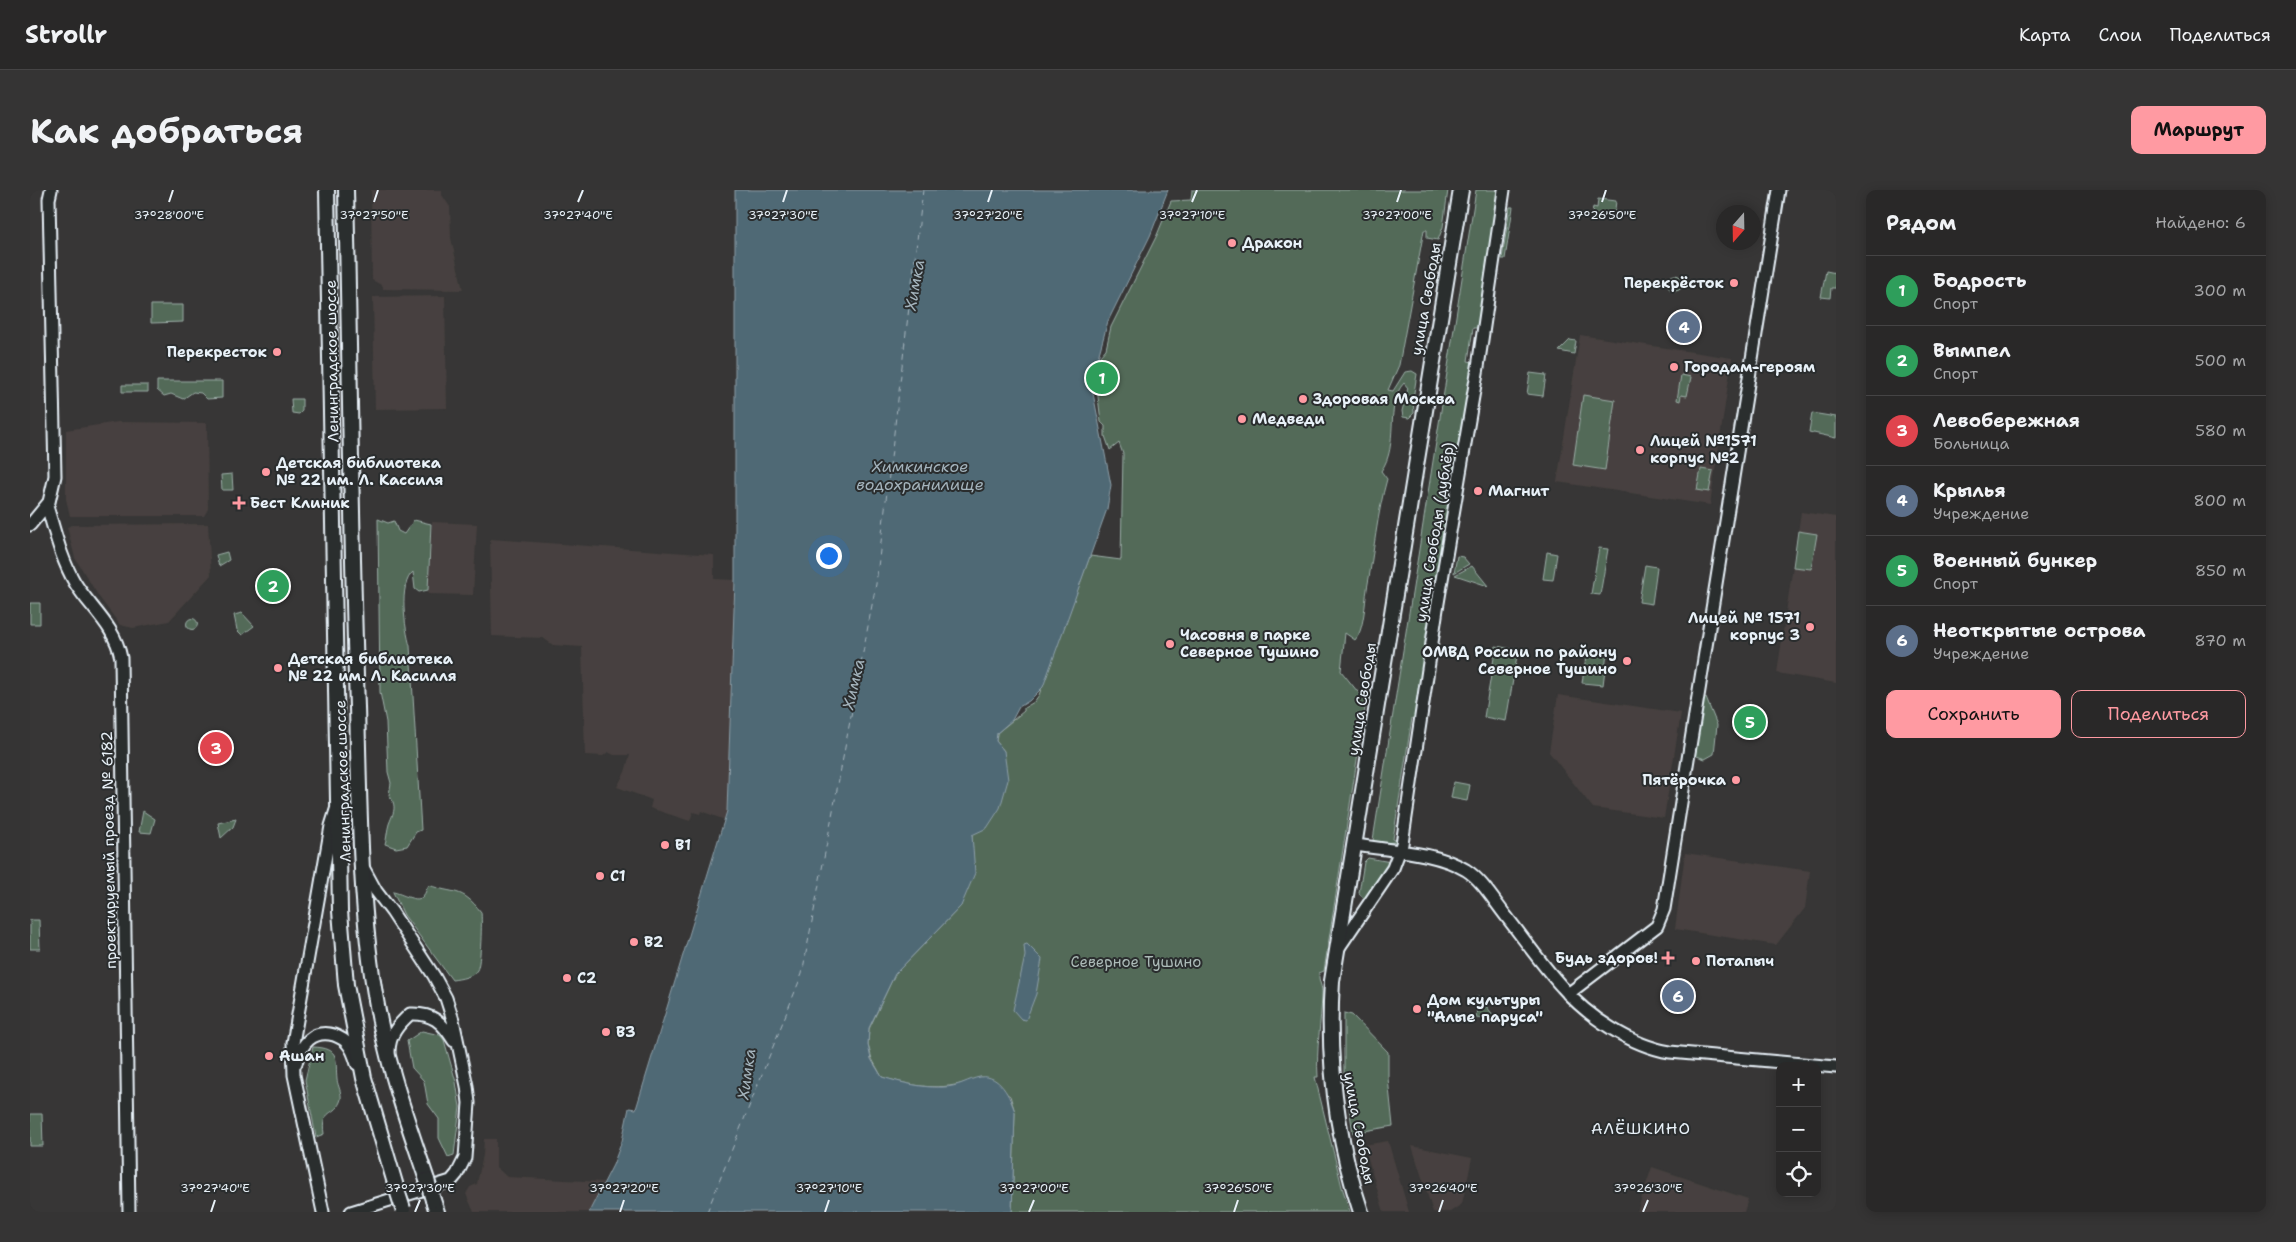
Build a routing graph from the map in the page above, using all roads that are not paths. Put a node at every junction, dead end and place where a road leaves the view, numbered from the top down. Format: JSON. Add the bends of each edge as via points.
{"nodes":[{"id":1,"x":52,"y":190,"type":"edge"},
{"id":2,"x":327,"y":190,"type":"edge"},
{"id":3,"x":346,"y":190,"type":"edge"},
{"id":4,"x":350,"y":190,"type":"edge"},
{"id":5,"x":1461,"y":190,"type":"edge"},
{"id":6,"x":1504,"y":190,"type":"edge"},
{"id":7,"x":1779,"y":190,"type":"edge"},
{"id":8,"x":346,"y":206,"type":"junction"},
{"id":9,"x":48,"y":506,"type":"junction"},
{"id":10,"x":31,"y":524,"type":"edge"},
{"id":11,"x":53,"y":527,"type":"junction"},
{"id":12,"x":338,"y":804,"type":"junction"},
{"id":13,"x":1356,"y":845,"type":"junction"},
{"id":14,"x":1399,"y":851,"type":"junction"},
{"id":15,"x":362,"y":863,"type":"junction"},
{"id":16,"x":1337,"y":951,"type":"junction"},
{"id":17,"x":1568,"y":994,"type":"junction"},
{"id":18,"x":458,"y":1049,"type":"junction"},
{"id":19,"x":389,"y":1060,"type":"junction"},
{"id":20,"x":1836,"y":1067,"type":"edge"},
{"id":21,"x":294,"y":1074,"type":"junction"},
{"id":22,"x":364,"y":1078,"type":"junction"},
{"id":23,"x":435,"y":1206,"type":"edge"},
{"id":24,"x":403,"y":1211,"type":"edge"},
{"id":25,"x":129,"y":1212,"type":"edge"},
{"id":26,"x":323,"y":1212,"type":"edge"},
{"id":27,"x":351,"y":1212,"type":"edge"},
{"id":28,"x":1361,"y":1212,"type":"edge"}],
"edges":[{"from":1,"to":9,"type":"street","via":[[55,476]]},
{"from":2,"to":12,"type":"main road","name":"Ленинградское шоссе"},
{"from":3,"to":8,"type":"main road","name":"Ленинградское шоссе"},
{"from":4,"to":8,"type":"main road"},
{"from":5,"to":13,"type":"main road","name":"улица Свободы"},
{"from":6,"to":14,"type":"street","name":"улица Свободы (дублёр)"},
{"from":7,"to":17,"type":"street","via":[[1664,909],[1657,926]]},
{"from":8,"to":15,"type":"main road","name":"Ленинградское шоссе"},
{"from":9,"to":10,"type":"street"},
{"from":9,"to":11,"type":"street","name":"проектируемый проезд № 6182"},
{"from":10,"to":11,"type":"street"},
{"from":11,"to":25,"type":"street","name":"проектируемый проезд № 6182","via":[[71,574],[113,633],[121,658]]},
{"from":12,"to":21,"type":"street","via":[[331,826],[296,1025]]},
{"from":12,"to":22,"type":"main road","name":"Ленинградское шоссе","via":[[340,912],[345,967]]},
{"from":13,"to":14,"type":"street"},
{"from":13,"to":16,"type":"main road","name":"улица Свободы"},
{"from":14,"to":16,"type":"street","name":"улица Свободы (дублёр)","via":[[1393,868]]},
{"from":14,"to":17,"type":"street","via":[[1455,865],[1472,875]]},
{"from":15,"to":18,"type":"street","via":[[376,891],[446,998]]},
{"from":15,"to":19,"type":"main road","name":"Ленинградское шоссе","via":[[371,969]]},
{"from":16,"to":28,"type":"main road","name":"улица Свободы","via":[[1331,1009],[1332,1074],[1342,1137]]},
{"from":17,"to":20,"type":"street","via":[[1611,1028],[1655,1050]]},
{"from":18,"to":19,"type":"street","via":[[438,1019],[410,1014],[391,1037]]},
{"from":18,"to":27,"type":"street","via":[[469,1104],[462,1167],[445,1184]]},
{"from":19,"to":23,"type":"main road","name":"Ленинградское шоссе","bridge":true},
{"from":21,"to":22,"type":"street","via":[[304,1043],[312,1036],[327,1033],[348,1043]]},
{"from":21,"to":26,"type":"street"},
{"from":22,"to":24,"type":"main road","name":"Ленинградское шоссе","bridge":true}]}
